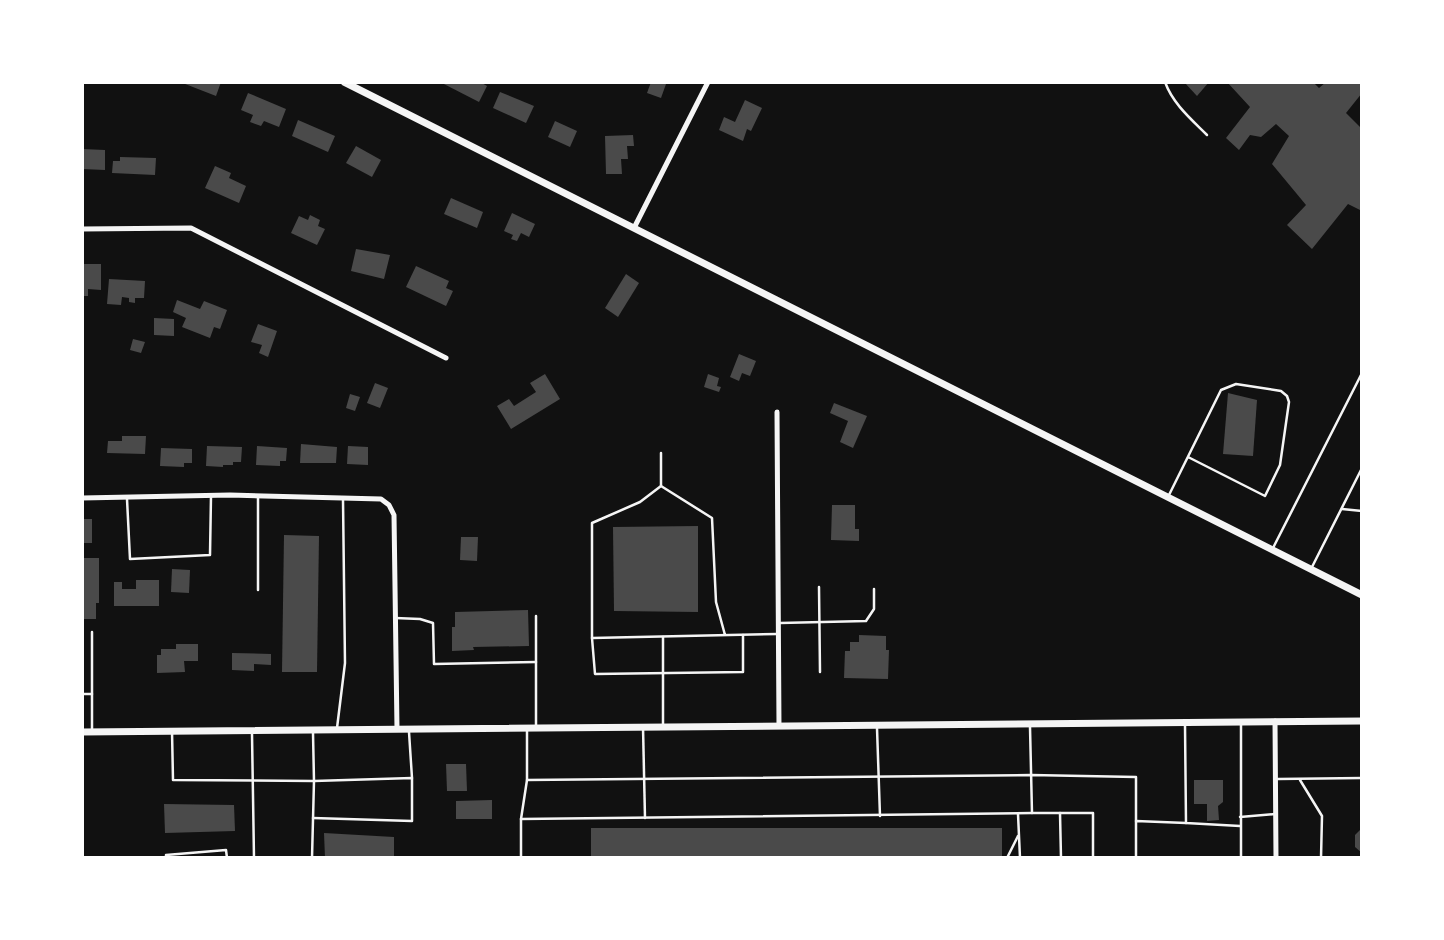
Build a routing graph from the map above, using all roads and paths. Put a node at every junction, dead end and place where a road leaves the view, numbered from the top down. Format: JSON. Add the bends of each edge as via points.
{"nodes":[{"id":1,"x":344,"y":82,"type":"edge"},
{"id":2,"x":708,"y":82,"type":"edge"},
{"id":3,"x":1165,"y":82,"type":"edge"},
{"id":4,"x":1208,"y":135,"type":"dead end"},
{"id":5,"x":634,"y":228,"type":"junction"},
{"id":6,"x":82,"y":229,"type":"edge"},
{"id":7,"x":446,"y":358,"type":"dead end"},
{"id":8,"x":1362,"y":373,"type":"edge"},
{"id":9,"x":777,"y":412,"type":"dead end"},
{"id":10,"x":661,"y":453,"type":"dead end"},
{"id":11,"x":1188,"y":457,"type":"junction"},
{"id":12,"x":1362,"y":468,"type":"edge"},
{"id":13,"x":662,"y":486,"type":"junction"},
{"id":14,"x":211,"y":496,"type":"junction"},
{"id":15,"x":258,"y":496,"type":"junction"},
{"id":16,"x":127,"y":497,"type":"junction"},
{"id":17,"x":343,"y":497,"type":"junction"},
{"id":18,"x":1168,"y":497,"type":"junction"},
{"id":19,"x":82,"y":498,"type":"edge"},
{"id":20,"x":1342,"y":509,"type":"junction"},
{"id":21,"x":1362,"y":511,"type":"edge"},
{"id":22,"x":1272,"y":550,"type":"junction"},
{"id":23,"x":1311,"y":569,"type":"junction"},
{"id":24,"x":819,"y":587,"type":"dead end"},
{"id":25,"x":873,"y":589,"type":"dead end"},
{"id":26,"x":258,"y":590,"type":"dead end"},
{"id":27,"x":1362,"y":595,"type":"edge"},
{"id":28,"x":536,"y":616,"type":"dead end"},
{"id":29,"x":396,"y":618,"type":"junction"},
{"id":30,"x":820,"y":622,"type":"junction"},
{"id":31,"x":777,"y":623,"type":"junction"},
{"id":32,"x":92,"y":632,"type":"dead end"},
{"id":33,"x":777,"y":634,"type":"junction"},
{"id":34,"x":725,"y":635,"type":"junction"},
{"id":35,"x":743,"y":635,"type":"junction"},
{"id":36,"x":663,"y":637,"type":"junction"},
{"id":37,"x":592,"y":638,"type":"junction"},
{"id":38,"x":536,"y":662,"type":"junction"},
{"id":39,"x":820,"y":672,"type":"dead end"},
{"id":40,"x":663,"y":674,"type":"junction"},
{"id":41,"x":82,"y":694,"type":"edge"},
{"id":42,"x":92,"y":694,"type":"junction"},
{"id":43,"x":1241,"y":721,"type":"junction"},
{"id":44,"x":1275,"y":721,"type":"junction"},
{"id":45,"x":1362,"y":721,"type":"edge"},
{"id":46,"x":1185,"y":722,"type":"junction"},
{"id":47,"x":1030,"y":723,"type":"junction"},
{"id":48,"x":877,"y":725,"type":"junction"},
{"id":49,"x":779,"y":726,"type":"junction"},
{"id":50,"x":643,"y":727,"type":"junction"},
{"id":51,"x":663,"y":727,"type":"junction"},
{"id":52,"x":527,"y":728,"type":"junction"},
{"id":53,"x":537,"y":728,"type":"junction"},
{"id":54,"x":397,"y":729,"type":"junction"},
{"id":55,"x":409,"y":729,"type":"junction"},
{"id":56,"x":252,"y":730,"type":"junction"},
{"id":57,"x":313,"y":730,"type":"junction"},
{"id":58,"x":337,"y":730,"type":"junction"},
{"id":59,"x":172,"y":731,"type":"junction"},
{"id":60,"x":82,"y":732,"type":"edge"},
{"id":61,"x":92,"y":732,"type":"junction"},
{"id":62,"x":1031,"y":775,"type":"junction"},
{"id":63,"x":880,"y":777,"type":"junction"},
{"id":64,"x":412,"y":778,"type":"junction"},
{"id":65,"x":1362,"y":778,"type":"edge"},
{"id":66,"x":644,"y":779,"type":"junction"},
{"id":67,"x":1276,"y":779,"type":"junction"},
{"id":68,"x":1299,"y":779,"type":"junction"},
{"id":69,"x":253,"y":780,"type":"junction"},
{"id":70,"x":527,"y":780,"type":"junction"},
{"id":71,"x":314,"y":781,"type":"junction"},
{"id":72,"x":1032,"y":813,"type":"junction"},
{"id":73,"x":1060,"y":813,"type":"junction"},
{"id":74,"x":1018,"y":814,"type":"junction"},
{"id":75,"x":1276,"y":814,"type":"junction"},
{"id":76,"x":880,"y":816,"type":"junction"},
{"id":77,"x":1240,"y":817,"type":"junction"},
{"id":78,"x":313,"y":818,"type":"junction"},
{"id":79,"x":521,"y":819,"type":"junction"},
{"id":80,"x":645,"y":819,"type":"junction"},
{"id":81,"x":1136,"y":821,"type":"junction"},
{"id":82,"x":1186,"y":823,"type":"junction"},
{"id":83,"x":1240,"y":826,"type":"junction"},
{"id":84,"x":1019,"y":835,"type":"junction"},
{"id":85,"x":166,"y":858,"type":"edge"},
{"id":86,"x":227,"y":858,"type":"edge"},
{"id":87,"x":254,"y":858,"type":"edge"},
{"id":88,"x":312,"y":858,"type":"edge"},
{"id":89,"x":521,"y":858,"type":"edge"},
{"id":90,"x":1007,"y":858,"type":"edge"},
{"id":91,"x":1020,"y":858,"type":"edge"},
{"id":92,"x":1061,"y":858,"type":"edge"},
{"id":93,"x":1093,"y":858,"type":"edge"},
{"id":94,"x":1136,"y":858,"type":"edge"},
{"id":95,"x":1241,"y":858,"type":"edge"},
{"id":96,"x":1276,"y":858,"type":"edge"},
{"id":97,"x":1321,"y":858,"type":"edge"}],
"edges":[{"from":1,"to":5,"type":"street"},
{"from":2,"to":5,"type":"street"},
{"from":3,"to":4,"type":"lane","via":[[1180,108]]},
{"from":5,"to":18,"type":"street"},
{"from":6,"to":7,"type":"street","via":[[191,228]]},
{"from":8,"to":22,"type":"lane"},
{"from":9,"to":31,"type":"street"},
{"from":10,"to":13,"type":"lane"},
{"from":11,"to":11,"type":"lane","via":[[1221,390],[1236,384],[1282,391],[1287,396],[1280,465],[1265,496]]},
{"from":11,"to":18,"type":"lane"},
{"from":12,"to":20,"type":"lane"},
{"from":13,"to":34,"type":"lane","via":[[712,518],[716,602]]},
{"from":13,"to":37,"type":"lane","via":[[640,502],[592,523]]},
{"from":14,"to":15,"type":"street"},
{"from":14,"to":16,"type":"street"},
{"from":14,"to":16,"type":"lane","via":[[210,555],[130,559]]},
{"from":15,"to":17,"type":"street"},
{"from":15,"to":26,"type":"lane"},
{"from":16,"to":19,"type":"street"},
{"from":17,"to":29,"type":"street","via":[[381,499],[394,515]]},
{"from":17,"to":58,"type":"lane","via":[[345,663]]},
{"from":18,"to":22,"type":"street"},
{"from":20,"to":21,"type":"lane"},
{"from":20,"to":23,"type":"lane"},
{"from":22,"to":23,"type":"street"},
{"from":23,"to":27,"type":"street"},
{"from":24,"to":30,"type":"lane"},
{"from":25,"to":30,"type":"lane","via":[[874,609],[866,621]]},
{"from":28,"to":38,"type":"lane"},
{"from":29,"to":38,"type":"lane","via":[[433,623],[434,664]]},
{"from":29,"to":54,"type":"street"},
{"from":30,"to":31,"type":"lane"},
{"from":30,"to":39,"type":"lane"},
{"from":31,"to":33,"type":"street"},
{"from":32,"to":42,"type":"lane"},
{"from":33,"to":35,"type":"lane"},
{"from":33,"to":49,"type":"street"},
{"from":34,"to":35,"type":"lane"},
{"from":34,"to":36,"type":"lane"},
{"from":35,"to":40,"type":"lane","via":[[743,672]]},
{"from":36,"to":37,"type":"lane"},
{"from":36,"to":40,"type":"lane"},
{"from":37,"to":40,"type":"lane","via":[[595,674]]},
{"from":38,"to":53,"type":"lane"},
{"from":40,"to":51,"type":"lane"},
{"from":41,"to":42,"type":"lane"},
{"from":42,"to":61,"type":"lane"},
{"from":43,"to":44,"type":"street"},
{"from":43,"to":46,"type":"street"},
{"from":43,"to":77,"type":"lane"},
{"from":44,"to":45,"type":"street"},
{"from":44,"to":67,"type":"street"},
{"from":46,"to":47,"type":"street"},
{"from":46,"to":82,"type":"lane"},
{"from":47,"to":48,"type":"street"},
{"from":47,"to":62,"type":"lane"},
{"from":48,"to":49,"type":"street"},
{"from":48,"to":63,"type":"lane"},
{"from":49,"to":51,"type":"street"},
{"from":50,"to":51,"type":"street"},
{"from":50,"to":53,"type":"street"},
{"from":50,"to":66,"type":"lane"},
{"from":52,"to":53,"type":"street"},
{"from":52,"to":55,"type":"street"},
{"from":52,"to":70,"type":"lane"},
{"from":54,"to":55,"type":"street"},
{"from":54,"to":58,"type":"street"},
{"from":55,"to":64,"type":"lane"},
{"from":56,"to":57,"type":"street"},
{"from":56,"to":59,"type":"street"},
{"from":56,"to":69,"type":"lane"},
{"from":57,"to":58,"type":"street"},
{"from":57,"to":71,"type":"lane"},
{"from":59,"to":61,"type":"street"},
{"from":59,"to":69,"type":"lane","via":[[173,780]]},
{"from":60,"to":61,"type":"street"},
{"from":62,"to":63,"type":"lane"},
{"from":62,"to":72,"type":"lane"},
{"from":62,"to":81,"type":"lane","via":[[1136,777]]},
{"from":63,"to":66,"type":"lane"},
{"from":63,"to":76,"type":"lane"},
{"from":64,"to":71,"type":"lane"},
{"from":64,"to":78,"type":"lane","via":[[412,821]]},
{"from":65,"to":68,"type":"lane"},
{"from":66,"to":70,"type":"lane"},
{"from":66,"to":80,"type":"lane"},
{"from":67,"to":68,"type":"lane"},
{"from":67,"to":75,"type":"street"},
{"from":68,"to":97,"type":"lane","via":[[1322,816]]},
{"from":69,"to":71,"type":"lane"},
{"from":69,"to":87,"type":"lane"},
{"from":70,"to":79,"type":"lane"},
{"from":71,"to":78,"type":"lane"},
{"from":72,"to":73,"type":"lane"},
{"from":72,"to":74,"type":"lane"},
{"from":73,"to":92,"type":"lane"},
{"from":73,"to":93,"type":"lane","via":[[1093,813]]},
{"from":74,"to":76,"type":"lane"},
{"from":74,"to":84,"type":"lane"},
{"from":75,"to":77,"type":"lane"},
{"from":75,"to":96,"type":"street"},
{"from":76,"to":80,"type":"lane"},
{"from":77,"to":83,"type":"lane"},
{"from":78,"to":88,"type":"lane"},
{"from":79,"to":80,"type":"lane"},
{"from":79,"to":89,"type":"lane"},
{"from":81,"to":82,"type":"lane"},
{"from":81,"to":94,"type":"lane"},
{"from":82,"to":83,"type":"lane"},
{"from":83,"to":95,"type":"lane"},
{"from":84,"to":90,"type":"lane"},
{"from":84,"to":91,"type":"lane"},
{"from":85,"to":86,"type":"lane","via":[[226,850]]}]}
